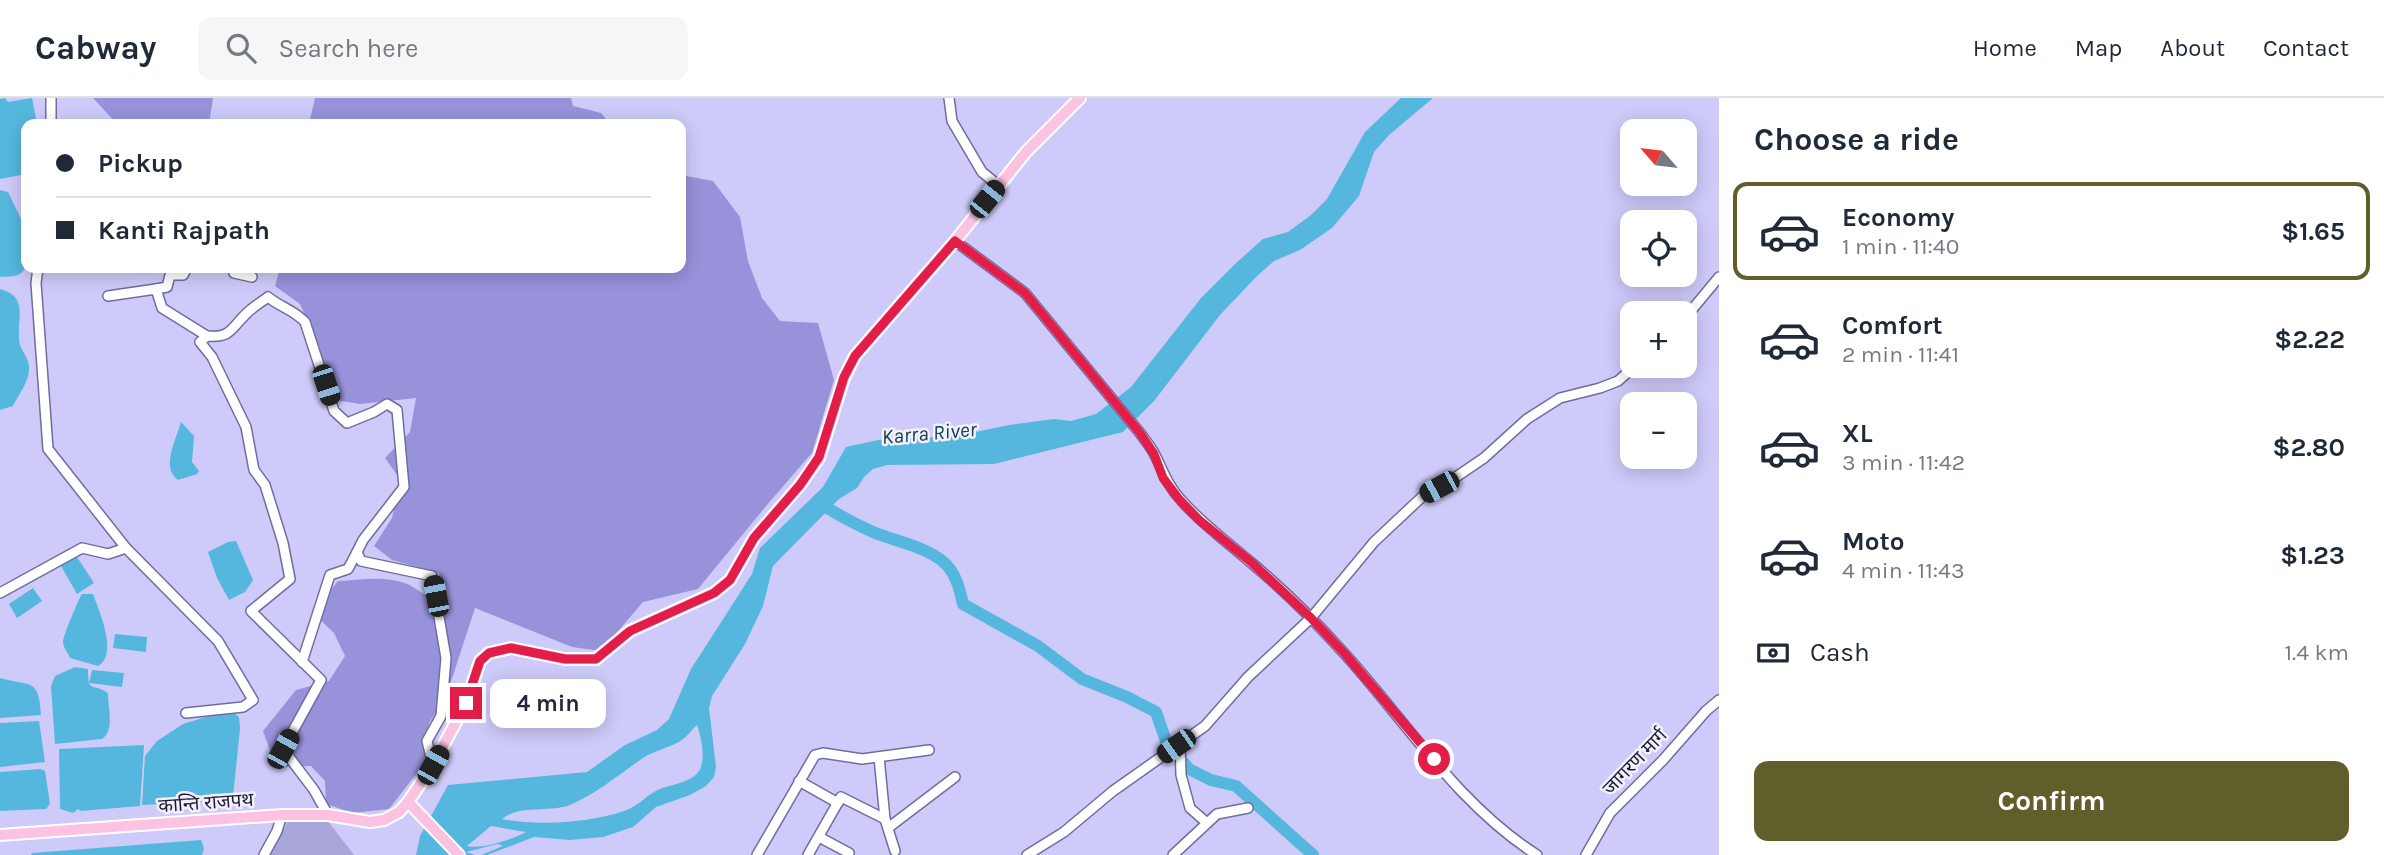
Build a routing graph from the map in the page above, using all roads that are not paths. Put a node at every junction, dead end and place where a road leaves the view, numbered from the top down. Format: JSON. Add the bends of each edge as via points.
{"nodes":[{"id":1,"x":51,"y":98,"type":"edge"},
{"id":2,"x":949,"y":98,"type":"edge"},
{"id":3,"x":1080,"y":98,"type":"edge"},
{"id":4,"x":51,"y":119,"type":"edge"},
{"id":5,"x":998,"y":185,"type":"junction"},
{"id":6,"x":955,"y":241,"type":"junction"},
{"id":7,"x":38,"y":273,"type":"edge"},
{"id":8,"x":184,"y":273,"type":"edge"},
{"id":9,"x":234,"y":273,"type":"edge"},
{"id":10,"x":252,"y":277,"type":"dead end"},
{"id":11,"x":1719,"y":277,"type":"edge"},
{"id":12,"x":156,"y":289,"type":"junction"},
{"id":13,"x":107,"y":296,"type":"dead end"},
{"id":14,"x":1697,"y":304,"type":"edge"},
{"id":15,"x":207,"y":336,"type":"junction"},
{"id":16,"x":1621,"y":378,"type":"edge"},
{"id":17,"x":126,"y":548,"type":"junction"},
{"id":18,"x":357,"y":552,"type":"junction"},
{"id":19,"x":0,"y":593,"type":"edge"},
{"id":20,"x":1311,"y":618,"type":"junction"},
{"id":21,"x":302,"y":662,"type":"junction"},
{"id":22,"x":1719,"y":700,"type":"edge"},
{"id":23,"x":187,"y":713,"type":"dead end"},
{"id":24,"x":1178,"y":745,"type":"junction"},
{"id":25,"x":929,"y":750,"type":"dead end"},
{"id":26,"x":880,"y":757,"type":"junction"},
{"id":27,"x":433,"y":765,"type":"junction"},
{"id":28,"x":955,"y":777,"type":"dead end"},
{"id":29,"x":799,"y":781,"type":"junction"},
{"id":30,"x":408,"y":802,"type":"junction"},
{"id":31,"x":838,"y":803,"type":"junction"},
{"id":32,"x":1248,"y":808,"type":"dead end"},
{"id":33,"x":282,"y":815,"type":"junction"},
{"id":34,"x":328,"y":815,"type":"junction"},
{"id":35,"x":1207,"y":823,"type":"junction"},
{"id":36,"x":886,"y":824,"type":"junction"},
{"id":37,"x":0,"y":835,"type":"edge"},
{"id":38,"x":819,"y":836,"type":"junction"},
{"id":39,"x":895,"y":851,"type":"dead end"},
{"id":40,"x":849,"y":853,"type":"dead end"},
{"id":41,"x":264,"y":855,"type":"edge"},
{"id":42,"x":459,"y":855,"type":"edge"},
{"id":43,"x":757,"y":855,"type":"edge"},
{"id":44,"x":808,"y":855,"type":"edge"},
{"id":45,"x":1027,"y":855,"type":"edge"},
{"id":46,"x":1173,"y":855,"type":"edge"},
{"id":47,"x":1537,"y":855,"type":"edge"},
{"id":48,"x":1586,"y":855,"type":"edge"}],
"edges":[{"from":1,"to":4,"type":"street"},
{"from":2,"to":5,"type":"street","via":[[952,121],[982,172]]},
{"from":3,"to":5,"type":"main road"},
{"from":5,"to":6,"type":"main road"},
{"from":6,"to":20,"type":"street","via":[[1025,293],[1140,433],[1178,498]]},
{"from":6,"to":27,"type":"main road","via":[[855,356],[819,457],[754,538],[730,580],[714,593],[630,631],[596,659],[565,659],[511,648],[489,653],[480,661],[466,703]]},
{"from":7,"to":17,"type":"street","via":[[48,449]]},
{"from":8,"to":12,"type":"street","via":[[170,275],[167,287]]},
{"from":9,"to":10,"type":"street"},
{"from":11,"to":14,"type":"street"},
{"from":12,"to":13,"type":"street"},
{"from":12,"to":15,"type":"street","via":[[162,308]]},
{"from":15,"to":18,"type":"street","via":[[232,332],[245,314],[268,297],[305,322],[334,411],[347,423],[387,404],[397,410],[404,487]]},
{"from":15,"to":21,"type":"street","via":[[200,342],[246,427],[254,470],[265,485],[290,579],[251,611]]},
{"from":16,"to":20,"type":"street","via":[[1560,398],[1527,419],[1484,458],[1424,495],[1374,542]]},
{"from":17,"to":19,"type":"street","via":[[108,554],[82,548]]},
{"from":17,"to":23,"type":"street","via":[[218,641],[253,699],[243,707]]},
{"from":18,"to":21,"type":"street","via":[[348,569],[330,575]]},
{"from":18,"to":27,"type":"street","via":[[361,561],[432,576],[446,658],[441,716],[427,741]]},
{"from":20,"to":24,"type":"street","via":[[1248,677],[1205,726]]},
{"from":20,"to":47,"type":"street","via":[[1464,795]]},
{"from":21,"to":34,"type":"street","via":[[321,680],[283,749]]},
{"from":22,"to":48,"type":"street","name":"जागरण मार्ग","via":[[1610,813]]},
{"from":24,"to":35,"type":"street","via":[[1190,807]]},
{"from":24,"to":45,"type":"street"},
{"from":25,"to":26,"type":"street"},
{"from":26,"to":29,"type":"street","via":[[862,760],[815,755]]},
{"from":26,"to":36,"type":"street"},
{"from":27,"to":30,"type":"main road"},
{"from":28,"to":36,"type":"street"},
{"from":29,"to":31,"type":"street"},
{"from":29,"to":43,"type":"street"},
{"from":30,"to":34,"type":"main road","name":"कान्ति राजपथ","via":[[384,820]]},
{"from":30,"to":42,"type":"main road"},
{"from":31,"to":36,"type":"street","via":[[841,796]]},
{"from":31,"to":38,"type":"street"},
{"from":32,"to":35,"type":"street","via":[[1217,814]]},
{"from":33,"to":34,"type":"main road","name":"कान्ति राजपथ"},
{"from":33,"to":37,"type":"main road","name":"कान्ति राजपथ"},
{"from":33,"to":41,"type":"street"},
{"from":35,"to":46,"type":"street"},
{"from":36,"to":39,"type":"street"},
{"from":38,"to":40,"type":"street"},
{"from":38,"to":44,"type":"street"}]}
